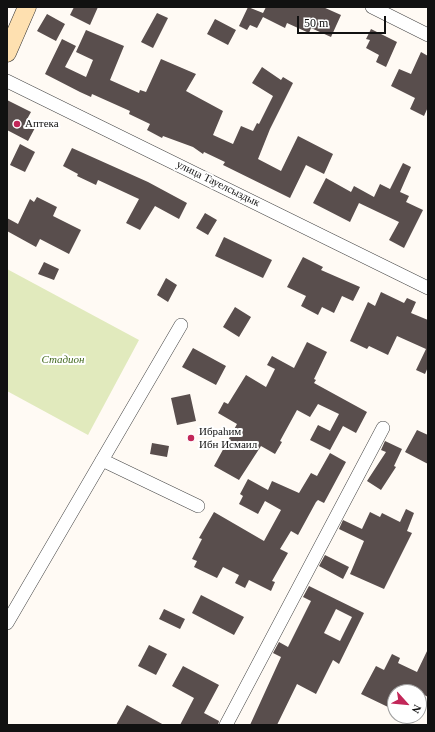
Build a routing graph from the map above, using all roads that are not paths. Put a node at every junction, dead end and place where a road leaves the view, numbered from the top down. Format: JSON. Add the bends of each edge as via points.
{"nodes":[{"id":1,"x":27,"y":7,"type":"edge"},
{"id":2,"x":372,"y":7,"type":"edge"},
{"id":3,"x":428,"y":35,"type":"edge"},
{"id":4,"x":7,"y":52,"type":"edge"},
{"id":5,"x":7,"y":81,"type":"edge"},
{"id":6,"x":428,"y":288,"type":"edge"},
{"id":7,"x":181,"y":325,"type":"dead end"},
{"id":8,"x":383,"y":428,"type":"dead end"},
{"id":9,"x":102,"y":460,"type":"junction"},
{"id":10,"x":198,"y":506,"type":"dead end"},
{"id":11,"x":7,"y":623,"type":"edge"},
{"id":12,"x":226,"y":725,"type":"edge"}],
"edges":[{"from":1,"to":4,"type":"main road"},
{"from":2,"to":3,"type":"street"},
{"from":5,"to":6,"type":"street","name":"улица Тауелсыздык"},
{"from":7,"to":9,"type":"street"},
{"from":8,"to":12,"type":"street"},
{"from":9,"to":10,"type":"street"},
{"from":9,"to":11,"type":"street"}]}
